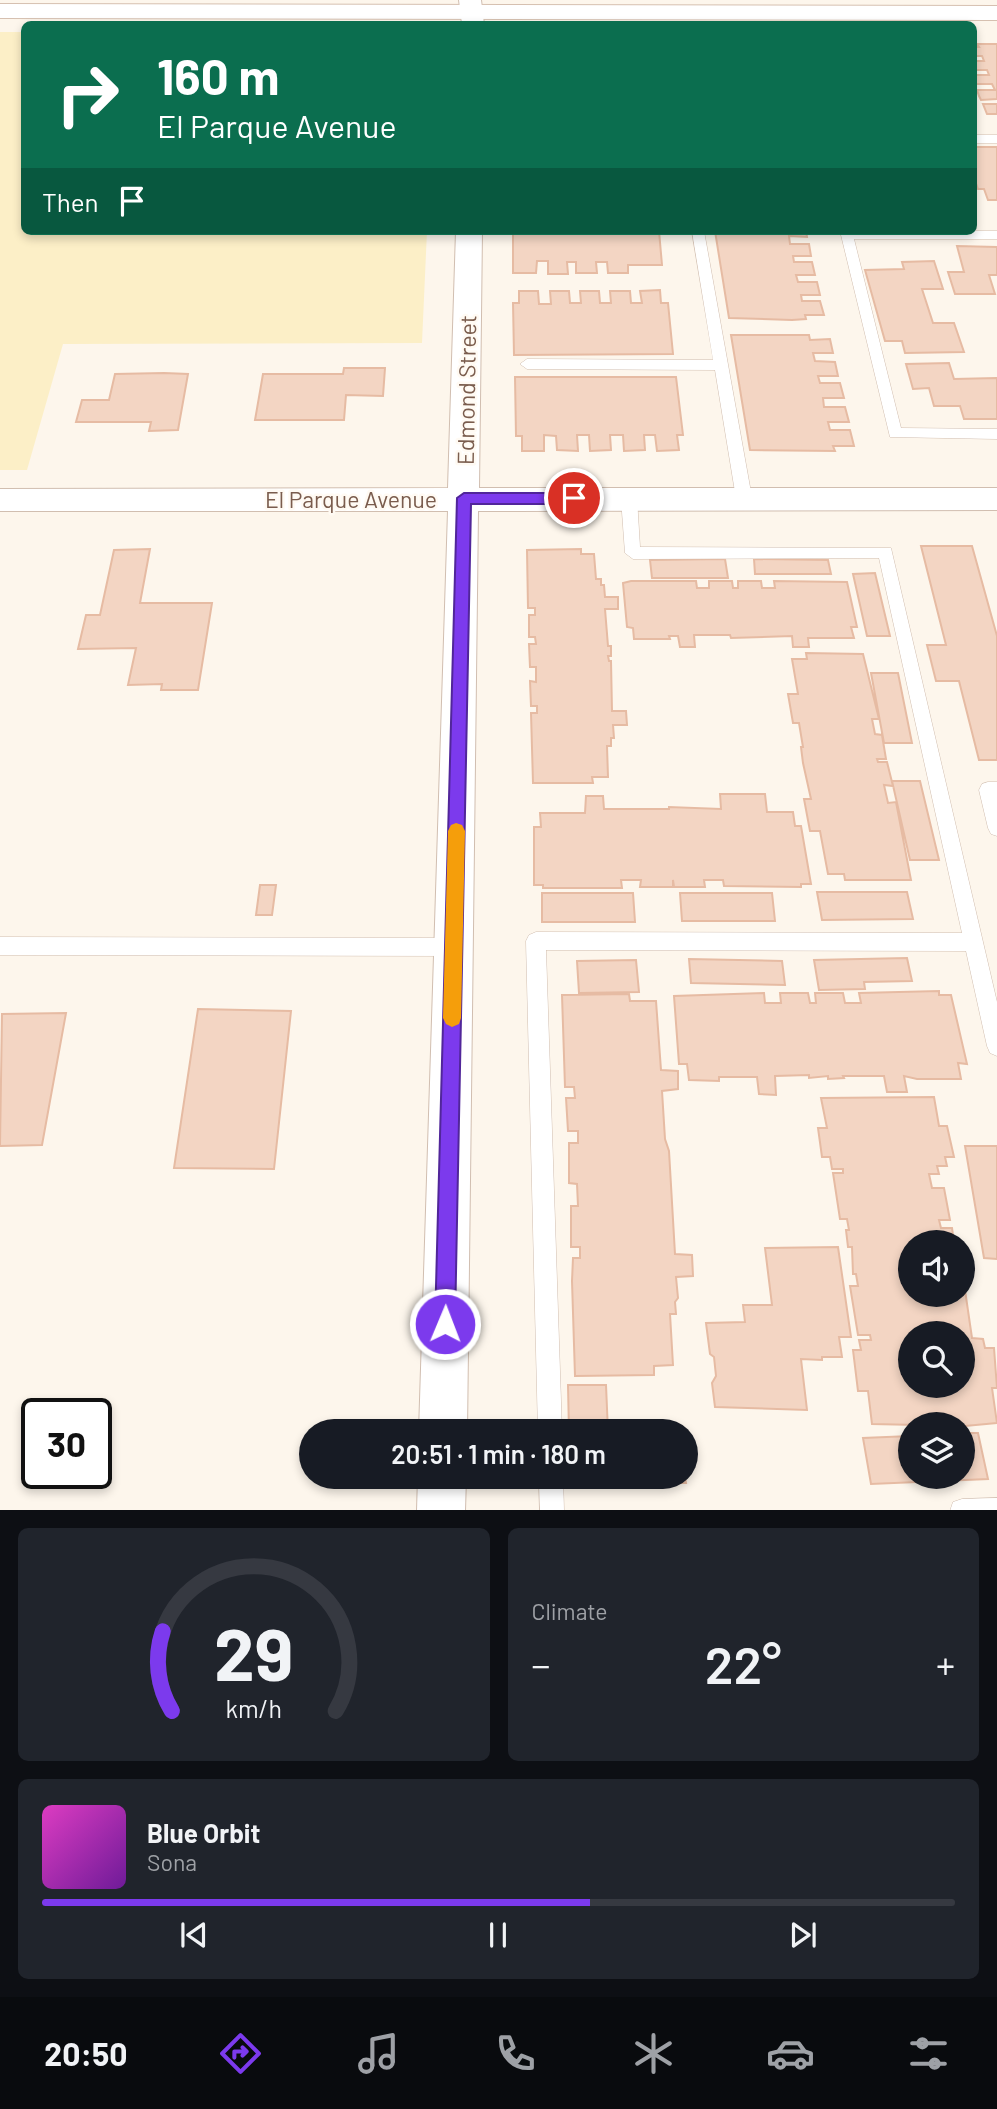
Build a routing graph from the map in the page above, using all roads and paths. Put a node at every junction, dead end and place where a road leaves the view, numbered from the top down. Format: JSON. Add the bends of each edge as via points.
{"nodes":[{"id":1,"x":0,"y":12,"type":"edge"},
{"id":2,"x":472,"y":12,"type":"edge"},
{"id":3,"x":997,"y":13,"type":"edge"},
{"id":4,"x":977,"y":139,"type":"edge"},
{"id":5,"x":997,"y":139,"type":"edge"},
{"id":6,"x":469,"y":235,"type":"edge"},
{"id":7,"x":699,"y":235,"type":"edge"},
{"id":8,"x":997,"y":235,"type":"edge"},
{"id":9,"x":527,"y":364,"type":"dead end"},
{"id":10,"x":721,"y":365,"type":"junction"},
{"id":11,"x":997,"y":434,"type":"edge"},
{"id":12,"x":464,"y":498,"type":"junction"},
{"id":13,"x":629,"y":498,"type":"junction"},
{"id":14,"x":744,"y":498,"type":"junction"},
{"id":15,"x":997,"y":499,"type":"edge"},
{"id":16,"x":0,"y":500,"type":"edge"},
{"id":17,"x":997,"y":790,"type":"edge"},
{"id":18,"x":997,"y":828,"type":"edge"},
{"id":19,"x":973,"y":942,"type":"junction"},
{"id":20,"x":0,"y":946,"type":"edge"},
{"id":21,"x":454,"y":947,"type":"junction"},
{"id":22,"x":997,"y":1046,"type":"edge"},
{"id":23,"x":443,"y":1419,"type":"edge"},
{"id":24,"x":550,"y":1419,"type":"edge"},
{"id":25,"x":442,"y":1489,"type":"edge"},
{"id":26,"x":551,"y":1489,"type":"edge"},
{"id":27,"x":441,"y":1510,"type":"edge"},
{"id":28,"x":552,"y":1510,"type":"edge"},
{"id":29,"x":962,"y":1510,"type":"edge"},
{"id":30,"x":997,"y":1510,"type":"edge"}],
"edges":[{"from":1,"to":2,"type":"main road"},
{"from":2,"to":3,"type":"main road"},
{"from":4,"to":5,"type":"lane"},
{"from":6,"to":12,"type":"street","name":"Edmond Street"},
{"from":7,"to":10,"type":"lane"},
{"from":8,"to":11,"type":"lane","via":[[847,235],[895,433]]},
{"from":9,"to":10,"type":"lane"},
{"from":10,"to":14,"type":"lane"},
{"from":12,"to":13,"type":"street","name":"El Parque Avenue"},
{"from":12,"to":16,"type":"street","name":"El Parque Avenue"},
{"from":12,"to":21,"type":"street","name":"Edmond Street"},
{"from":13,"to":14,"type":"street","name":"El Parque Avenue"},
{"from":13,"to":19,"type":"lane","via":[[633,553],[885,552]]},
{"from":14,"to":15,"type":"street","name":"El Parque Avenue"},
{"from":17,"to":18,"type":"lane","via":[[988,790]]},
{"from":19,"to":22,"type":"lane"},
{"from":19,"to":24,"type":"lane","via":[[536,941]]},
{"from":20,"to":21,"type":"lane"},
{"from":21,"to":23,"type":"street","name":"Edmond Street"},
{"from":25,"to":27,"type":"street"},
{"from":26,"to":28,"type":"lane"},
{"from":29,"to":30,"type":"lane"}]}
